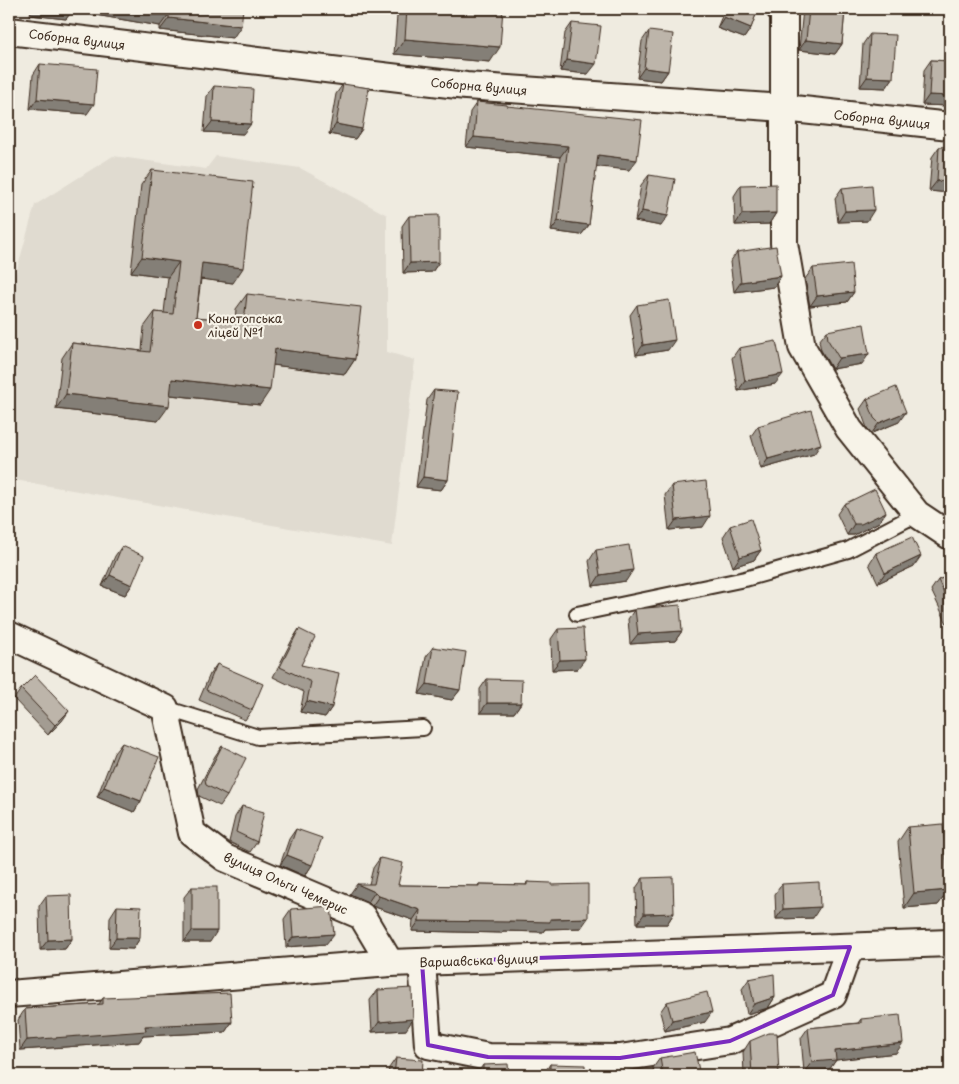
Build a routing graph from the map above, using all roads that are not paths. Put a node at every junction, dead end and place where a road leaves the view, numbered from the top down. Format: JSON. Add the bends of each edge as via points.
{"nodes":[{"id":1,"x":780,"y":9,"type":"edge"},
{"id":2,"x":9,"y":30,"type":"edge"},
{"id":3,"x":784,"y":108,"type":"junction"},
{"id":4,"x":950,"y":126,"type":"edge"},
{"id":5,"x":917,"y":514,"type":"junction"},
{"id":6,"x":950,"y":536,"type":"edge"},
{"id":7,"x":577,"y":614,"type":"dead end"},
{"id":8,"x":9,"y":635,"type":"edge"},
{"id":9,"x":166,"y":708,"type":"junction"},
{"id":10,"x":423,"y":728,"type":"dead end"},
{"id":11,"x":950,"y":943,"type":"edge"},
{"id":12,"x":850,"y":947,"type":"junction"},
{"id":13,"x":422,"y":962,"type":"junction"},
{"id":14,"x":390,"y":963,"type":"junction"},
{"id":15,"x":9,"y":994,"type":"edge"}],
"edges":[{"from":1,"to":3,"type":"street","via":[[784,12]]},
{"from":2,"to":3,"type":"street","name":"Соборна вулиця","via":[[466,86]]},
{"from":3,"to":4,"type":"street","name":"Соборна вулиця"},
{"from":3,"to":5,"type":"street","via":[[784,243],[802,347],[849,429]]},
{"from":5,"to":6,"type":"street"},
{"from":5,"to":7,"type":"lane","via":[[848,550],[745,579]]},
{"from":8,"to":9,"type":"street"},
{"from":9,"to":10,"type":"lane","via":[[258,737]]},
{"from":9,"to":14,"type":"street","name":"вулиця Ольги Чемерис","via":[[192,833],[224,858],[362,916]]},
{"from":11,"to":12,"type":"street","name":"Варшавська вулиця"},
{"from":12,"to":13,"type":"street","name":"Варшавська вулиця"},
{"from":12,"to":13,"type":"street","via":[[833,994],[730,1041],[620,1058],[488,1057],[428,1045]]},
{"from":13,"to":14,"type":"street","name":"Варшавська вулиця"},
{"from":14,"to":15,"type":"street","name":"Варшавська вулиця"}]}
